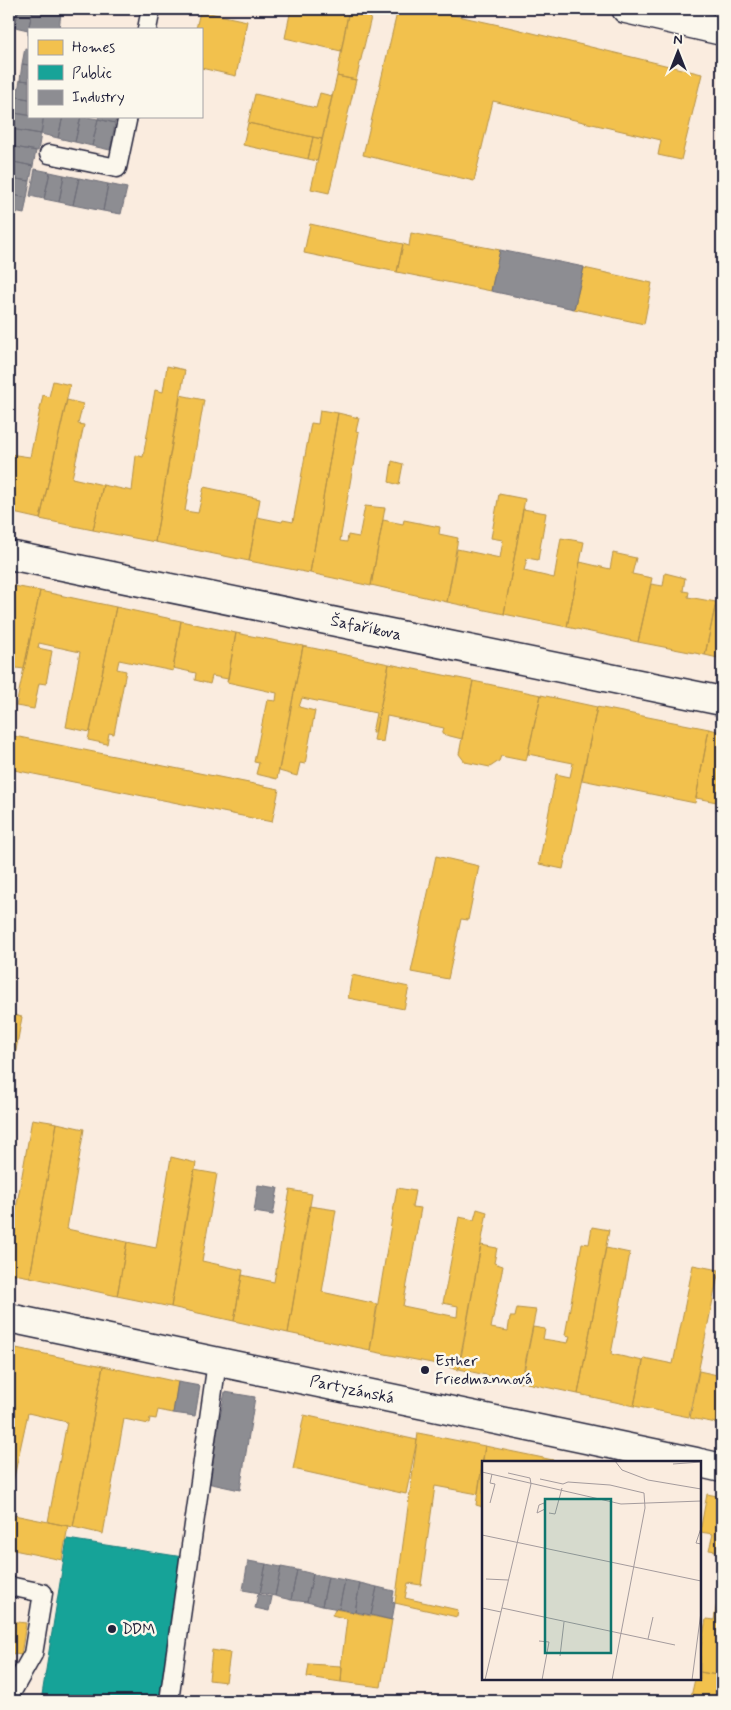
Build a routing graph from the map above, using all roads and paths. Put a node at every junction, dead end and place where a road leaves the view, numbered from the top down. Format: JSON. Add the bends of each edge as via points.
{"nodes":[{"id":1,"x":151,"y":9,"type":"edge"},
{"id":2,"x":626,"y":9,"type":"edge"},
{"id":3,"x":146,"y":28,"type":"edge"},
{"id":4,"x":722,"y":31,"type":"edge"},
{"id":5,"x":128,"y":118,"type":"edge"},
{"id":6,"x":49,"y":154,"type":"dead end"},
{"id":7,"x":9,"y":555,"type":"edge"},
{"id":8,"x":722,"y":701,"type":"edge"},
{"id":9,"x":9,"y":1318,"type":"edge"},
{"id":10,"x":217,"y":1362,"type":"junction"},
{"id":11,"x":691,"y":1461,"type":"edge"},
{"id":12,"x":701,"y":1463,"type":"edge"},
{"id":13,"x":722,"y":1468,"type":"edge"},
{"id":14,"x":9,"y":1586,"type":"edge"},
{"id":15,"x":9,"y":1701,"type":"edge"},
{"id":16,"x":169,"y":1701,"type":"edge"}],
"edges":[{"from":1,"to":3,"type":"lane"},
{"from":2,"to":4,"type":"street"},
{"from":5,"to":6,"type":"lane","via":[[117,168]]},
{"from":7,"to":8,"type":"street","name":"Šafaříkova"},
{"from":9,"to":10,"type":"street","name":"Partyzánská"},
{"from":10,"to":11,"type":"street","name":"Partyzánská"},
{"from":10,"to":16,"type":"lane"},
{"from":12,"to":13,"type":"street"},
{"from":14,"to":15,"type":"lane","via":[[43,1592],[33,1654]]}]}
